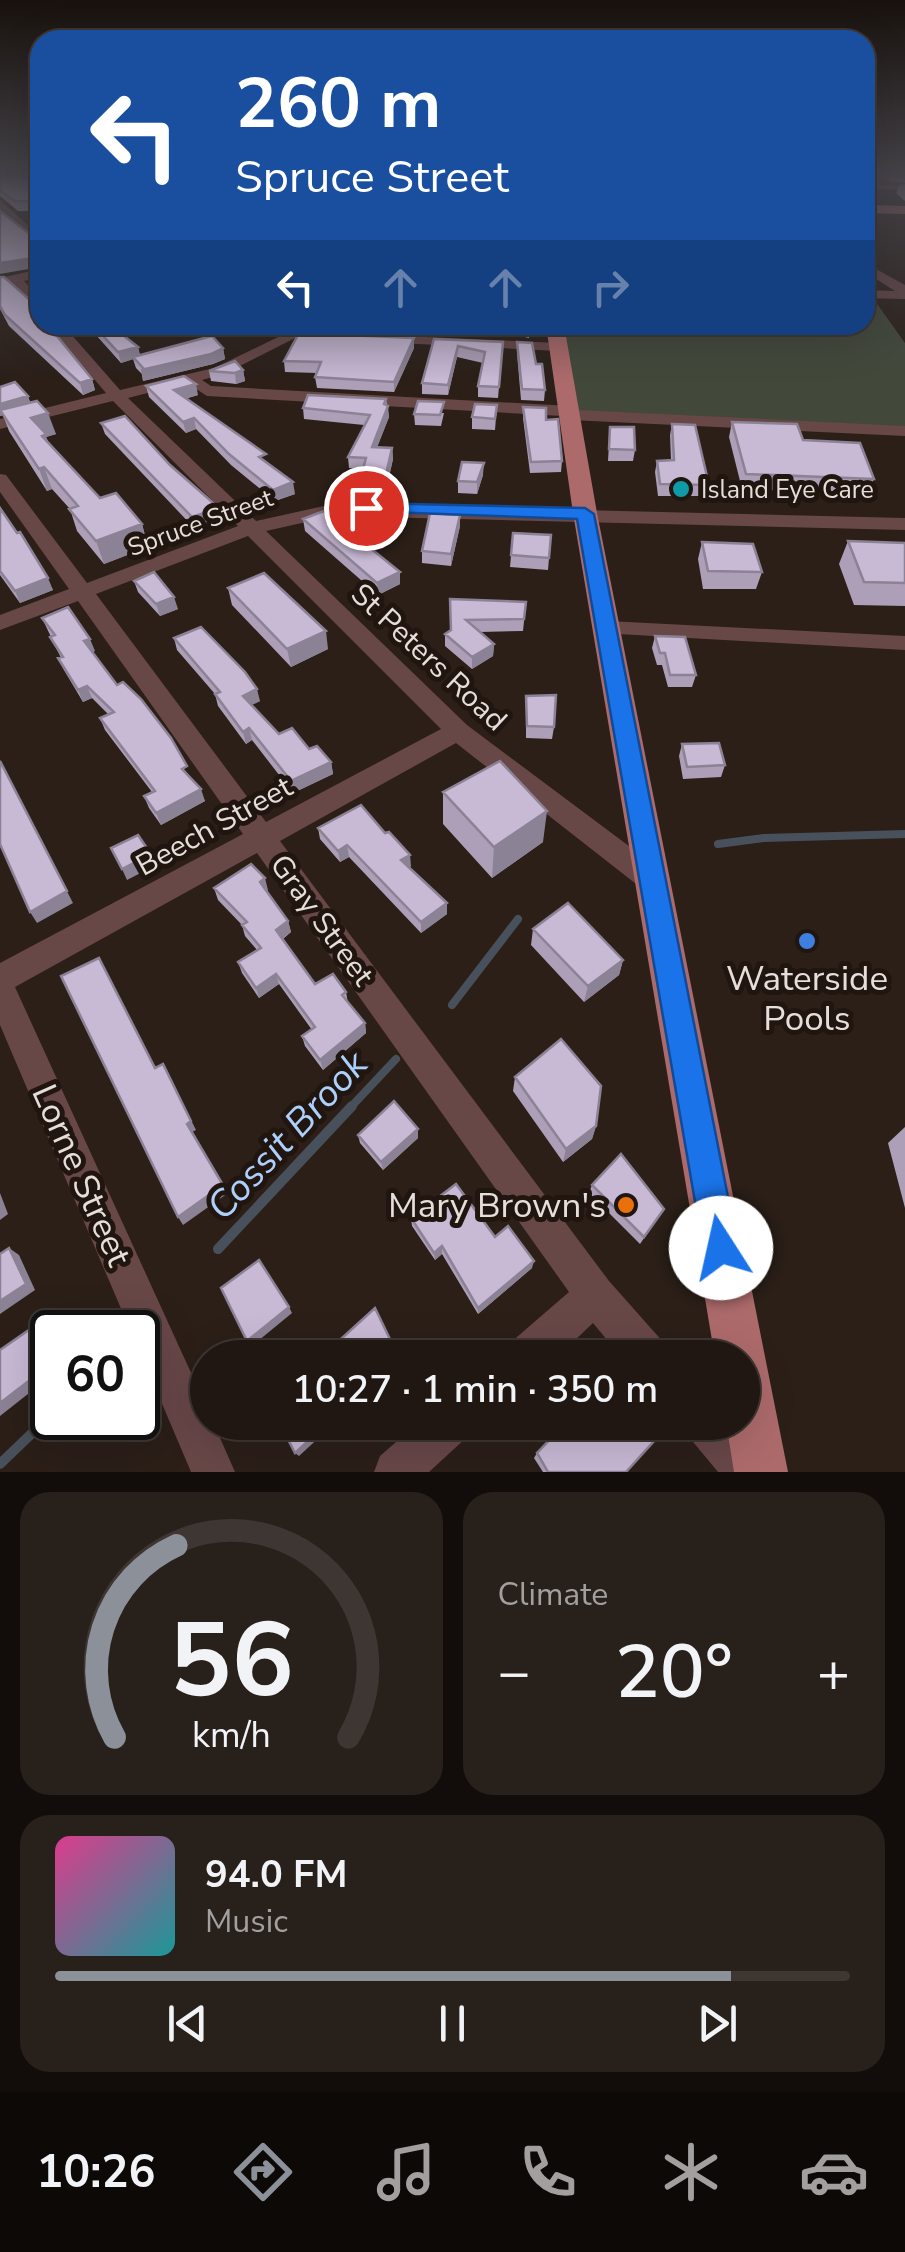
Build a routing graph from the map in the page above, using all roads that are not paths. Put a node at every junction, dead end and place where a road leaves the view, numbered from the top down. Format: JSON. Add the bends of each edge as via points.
{"nodes":[{"id":1,"x":875,"y":274,"type":"edge"},
{"id":2,"x":8,"y":280,"type":"edge"},
{"id":3,"x":905,"y":293,"type":"edge"},
{"id":4,"x":875,"y":294,"type":"edge"},
{"id":5,"x":30,"y":299,"type":"edge"},
{"id":6,"x":64,"y":335,"type":"edge"},
{"id":7,"x":298,"y":336,"type":"joint"},
{"id":8,"x":556,"y":336,"type":"edge"},
{"id":9,"x":335,"y":337,"type":"edge"},
{"id":10,"x":372,"y":339,"type":"edge"},
{"id":11,"x":190,"y":378,"type":"junction"},
{"id":12,"x":116,"y":395,"type":"junction"},
{"id":13,"x":570,"y":413,"type":"junction"},
{"id":14,"x":0,"y":424,"type":"edge"},
{"id":15,"x":905,"y":432,"type":"edge"},
{"id":16,"x":0,"y":479,"type":"edge"},
{"id":17,"x":585,"y":514,"type":"junction"},
{"id":18,"x":905,"y":524,"type":"edge"},
{"id":19,"x":251,"y":528,"type":"junction"},
{"id":20,"x":82,"y":592,"type":"junction"},
{"id":21,"x":0,"y":623,"type":"edge"},
{"id":22,"x":608,"y":628,"type":"junction"},
{"id":23,"x":905,"y":643,"type":"edge"},
{"id":24,"x":458,"y":730,"type":"junction"},
{"id":25,"x":261,"y":838,"type":"junction"},
{"id":26,"x":655,"y":882,"type":"junction"},
{"id":27,"x":0,"y":980,"type":"edge"},
{"id":28,"x":0,"y":988,"type":"edge"},
{"id":29,"x":596,"y":1296,"type":"junction"},
{"id":30,"x":546,"y":1340,"type":"edge"},
{"id":31,"x":634,"y":1340,"type":"edge"},
{"id":32,"x":737,"y":1340,"type":"edge"},
{"id":33,"x":432,"y":1440,"type":"edge"},
{"id":34,"x":719,"y":1440,"type":"edge"},
{"id":35,"x":755,"y":1440,"type":"edge"},
{"id":36,"x":213,"y":1472,"type":"edge"},
{"id":37,"x":396,"y":1472,"type":"edge"},
{"id":38,"x":747,"y":1472,"type":"edge"},
{"id":39,"x":761,"y":1472,"type":"edge"}],
"edges":[{"from":1,"to":3,"type":"street"},
{"from":2,"to":5,"type":"street"},
{"from":3,"to":4,"type":"street"},
{"from":6,"to":12,"type":"street","name":"St Peters Road"},
{"from":7,"to":9,"type":"street"},
{"from":7,"to":11,"type":"street"},
{"from":8,"to":10,"type":"street"},
{"from":8,"to":13,"type":"main road"},
{"from":11,"to":12,"type":"street"},
{"from":11,"to":13,"type":"street","via":[[207,392]]},
{"from":12,"to":14,"type":"street"},
{"from":12,"to":19,"type":"street","name":"St Peters Road"},
{"from":13,"to":15,"type":"street"},
{"from":13,"to":17,"type":"main road"},
{"from":16,"to":20,"type":"street","name":"Gray Street"},
{"from":17,"to":18,"type":"street","name":"Spruce Street"},
{"from":17,"to":19,"type":"street","name":"Spruce Street","via":[[354,508]]},
{"from":17,"to":22,"type":"main road"},
{"from":19,"to":20,"type":"street","name":"Spruce Street"},
{"from":19,"to":24,"type":"street","name":"St Peters Road"},
{"from":20,"to":21,"type":"street","name":"Spruce Street"},
{"from":20,"to":25,"type":"street","name":"Gray Street"},
{"from":22,"to":23,"type":"street"},
{"from":22,"to":26,"type":"main road"},
{"from":24,"to":25,"type":"street","name":"Beech Street"},
{"from":24,"to":26,"type":"street","name":"St Peters Road"},
{"from":25,"to":27,"type":"street","name":"Beech Street"},
{"from":25,"to":29,"type":"street","name":"Gray Street"},
{"from":26,"to":32,"type":"main road"},
{"from":28,"to":36,"type":"street","name":"Lorne Street"},
{"from":29,"to":30,"type":"street"},
{"from":29,"to":31,"type":"street","name":"Gray Street"},
{"from":33,"to":37,"type":"street"},
{"from":34,"to":38,"type":"street"},
{"from":35,"to":39,"type":"main road"}]}
